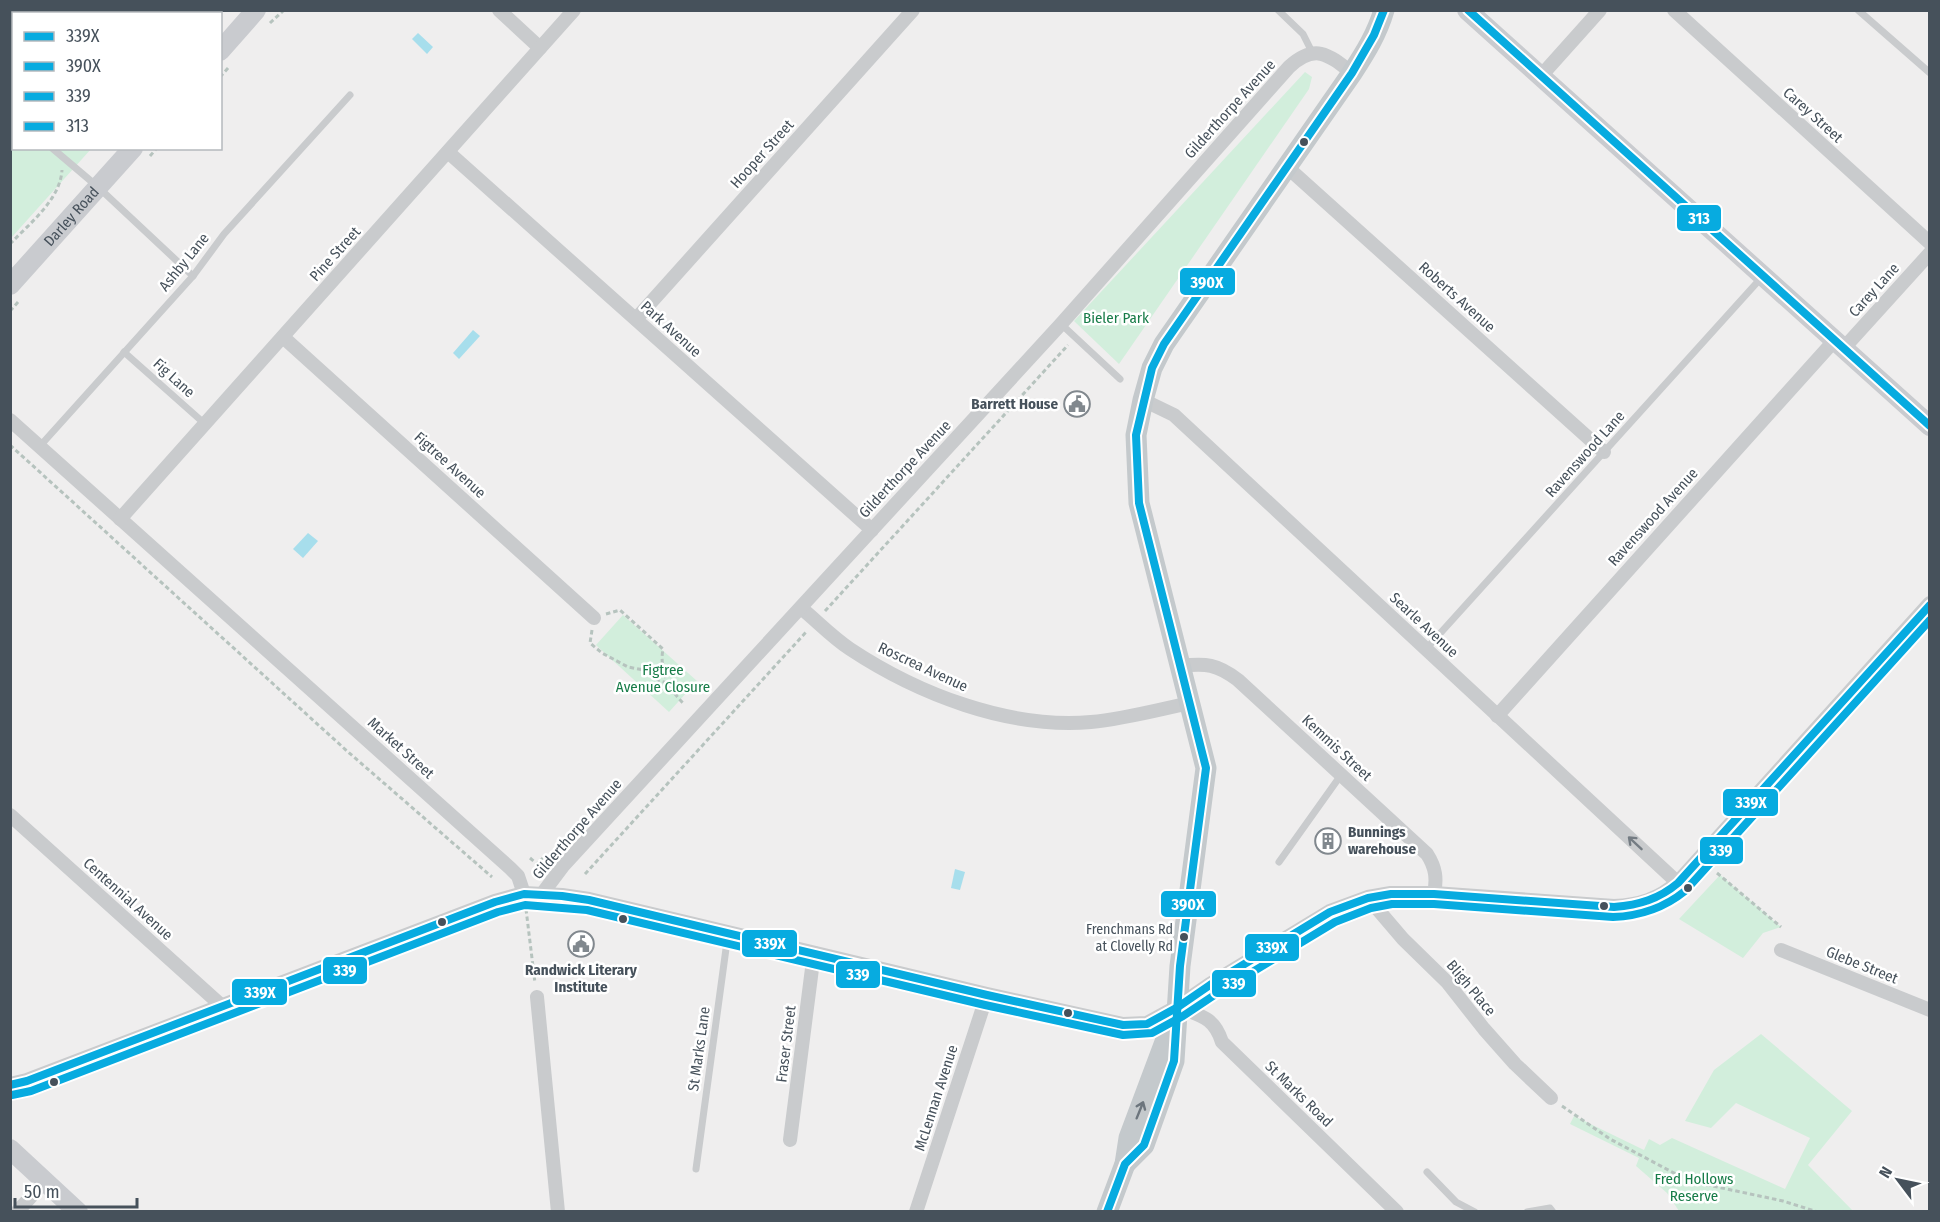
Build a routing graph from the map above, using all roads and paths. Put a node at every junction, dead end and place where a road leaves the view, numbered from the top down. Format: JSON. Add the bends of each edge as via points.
{"nodes":[{"id":1,"x":256,"y":10,"type":"edge"},
{"id":2,"x":499,"y":10,"type":"edge"},
{"id":3,"x":574,"y":10,"type":"edge"},
{"id":4,"x":914,"y":10,"type":"edge"},
{"id":5,"x":1278,"y":10,"type":"edge"},
{"id":6,"x":1384,"y":10,"type":"edge"},
{"id":7,"x":1467,"y":10,"type":"edge"},
{"id":8,"x":1600,"y":10,"type":"edge"},
{"id":9,"x":1674,"y":10,"type":"edge"},
{"id":10,"x":1858,"y":10,"type":"edge"},
{"id":11,"x":540,"y":48,"type":"junction"},
{"id":12,"x":222,"y":49,"type":"edge"},
{"id":13,"x":1312,"y":52,"type":"junction"},
{"id":14,"x":1352,"y":73,"type":"junction"},
{"id":15,"x":1929,"y":73,"type":"edge"},
{"id":16,"x":1540,"y":77,"type":"junction"},
{"id":17,"x":350,"y":95,"type":"dead end"},
{"id":18,"x":54,"y":150,"type":"edge"},
{"id":19,"x":131,"y":150,"type":"edge"},
{"id":20,"x":448,"y":152,"type":"junction"},
{"id":21,"x":1287,"y":166,"type":"junction"},
{"id":22,"x":98,"y":187,"type":"junction"},
{"id":23,"x":55,"y":196,"type":"dead end"},
{"id":24,"x":1929,"y":243,"type":"edge"},
{"id":25,"x":10,"y":244,"type":"edge"},
{"id":26,"x":1929,"y":253,"type":"edge"},
{"id":27,"x":193,"y":276,"type":"junction"},
{"id":28,"x":1762,"y":276,"type":"junction"},
{"id":29,"x":10,"y":285,"type":"edge"},
{"id":30,"x":636,"y":319,"type":"junction"},
{"id":31,"x":1061,"y":324,"type":"junction"},
{"id":32,"x":284,"y":337,"type":"junction"},
{"id":33,"x":1075,"y":337,"type":"junction"},
{"id":34,"x":1839,"y":345,"type":"junction"},
{"id":35,"x":124,"y":352,"type":"junction"},
{"id":36,"x":1120,"y":379,"type":"dead end"},
{"id":37,"x":1143,"y":400,"type":"junction"},
{"id":38,"x":10,"y":420,"type":"edge"},
{"id":39,"x":205,"y":425,"type":"junction"},
{"id":40,"x":1929,"y":426,"type":"edge"},
{"id":41,"x":10,"y":445,"type":"edge"},
{"id":42,"x":40,"y":446,"type":"junction"},
{"id":43,"x":1604,"y":452,"type":"junction"},
{"id":44,"x":120,"y":519,"type":"junction"},
{"id":45,"x":872,"y":530,"type":"junction"},
{"id":46,"x":1929,"y":604,"type":"edge"},
{"id":47,"x":801,"y":608,"type":"junction"},
{"id":48,"x":594,"y":618,"type":"junction"},
{"id":49,"x":816,"y":621,"type":"junction"},
{"id":50,"x":1426,"y":648,"type":"junction"},
{"id":51,"x":1180,"y":666,"type":"junction"},
{"id":52,"x":668,"y":683,"type":"junction"},
{"id":53,"x":1190,"y":703,"type":"junction"},
{"id":54,"x":683,"y":704,"type":"dead end"},
{"id":55,"x":1497,"y":716,"type":"junction"},
{"id":56,"x":1341,"y":775,"type":"junction"},
{"id":57,"x":10,"y":815,"type":"edge"},
{"id":58,"x":530,"y":858,"type":"dead end"},
{"id":59,"x":543,"y":858,"type":"dead end"},
{"id":60,"x":1279,"y":862,"type":"dead end"},
{"id":61,"x":1717,"y":873,"type":"dead end"},
{"id":62,"x":585,"y":874,"type":"dead end"},
{"id":63,"x":492,"y":878,"type":"dead end"},
{"id":64,"x":1678,"y":883,"type":"junction"},
{"id":65,"x":524,"y":894,"type":"junction"},
{"id":66,"x":542,"y":894,"type":"junction"},
{"id":67,"x":1434,"y":894,"type":"junction"},
{"id":68,"x":1368,"y":898,"type":"junction"},
{"id":69,"x":1781,"y":927,"type":"dead end"},
{"id":70,"x":728,"y":933,"type":"junction"},
{"id":71,"x":1781,"y":950,"type":"dead end"},
{"id":72,"x":814,"y":953,"type":"junction"},
{"id":73,"x":987,"y":995,"type":"junction"},
{"id":74,"x":537,"y":996,"type":"joint"},
{"id":75,"x":223,"y":1007,"type":"junction"},
{"id":76,"x":1178,"y":1007,"type":"junction"},
{"id":77,"x":1929,"y":1010,"type":"edge"},
{"id":78,"x":27,"y":1081,"type":"junction"},
{"id":79,"x":10,"y":1085,"type":"edge"},
{"id":80,"x":1551,"y":1098,"type":"joint"},
{"id":81,"x":10,"y":1099,"type":"edge"},
{"id":82,"x":790,"y":1140,"type":"dead end"},
{"id":83,"x":10,"y":1149,"type":"edge"},
{"id":84,"x":696,"y":1169,"type":"dead end"},
{"id":85,"x":1427,"y":1172,"type":"dead end"},
{"id":86,"x":45,"y":1181,"type":"junction"},
{"id":87,"x":17,"y":1212,"type":"edge"},
{"id":88,"x":78,"y":1212,"type":"edge"},
{"id":89,"x":558,"y":1212,"type":"edge"},
{"id":90,"x":916,"y":1212,"type":"edge"},
{"id":91,"x":1107,"y":1212,"type":"edge"},
{"id":92,"x":1397,"y":1212,"type":"edge"},
{"id":93,"x":1475,"y":1212,"type":"edge"},
{"id":94,"x":1527,"y":1212,"type":"edge"},
{"id":95,"x":1553,"y":1212,"type":"edge"},
{"id":96,"x":1818,"y":1212,"type":"edge"}],
"edges":[{"from":1,"to":12,"type":"main road"},
{"from":2,"to":11,"type":"street"},
{"from":3,"to":11,"type":"street","name":"Pine Street"},
{"from":4,"to":30,"type":"street","name":"Hooper Street"},
{"from":5,"to":13,"type":"lane","via":[[1303,34]]},
{"from":6,"to":14,"type":"main road","via":[[1370,46]]},
{"from":7,"to":16,"type":"main road"},
{"from":8,"to":16,"type":"street"},
{"from":9,"to":24,"type":"street","name":"Carey Street"},
{"from":10,"to":15,"type":"lane"},
{"from":11,"to":20,"type":"street","name":"Pine Street"},
{"from":13,"to":14,"type":"street","via":[[1332,58]]},
{"from":13,"to":31,"type":"street","name":"Gilderthorpe Avenue","via":[[1289,67]]},
{"from":14,"to":21,"type":"main road"},
{"from":16,"to":28,"type":"main road"},
{"from":17,"to":27,"type":"lane","name":"Ashby Lane","via":[[224,234]]},
{"from":18,"to":22,"type":"lane"},
{"from":19,"to":22,"type":"main road","name":"Darley Road"},
{"from":20,"to":30,"type":"street","name":"Park Avenue"},
{"from":20,"to":32,"type":"street","name":"Pine Street"},
{"from":21,"to":37,"type":"main road","via":[[1164,344]]},
{"from":21,"to":43,"type":"street","name":"Roberts Avenue"},
{"from":22,"to":27,"type":"lane"},
{"from":22,"to":29,"type":"main road","name":"Darley Road"},
{"from":23,"to":25,"type":"path"},
{"from":26,"to":34,"type":"street","name":"Carey Lane"},
{"from":27,"to":35,"type":"lane","name":"Ashby Lane"},
{"from":28,"to":34,"type":"main road"},
{"from":28,"to":43,"type":"lane","name":"Ravenswood Lane"},
{"from":30,"to":45,"type":"street","name":"Park Avenue"},
{"from":31,"to":33,"type":"lane"},
{"from":31,"to":45,"type":"street","name":"Gilderthorpe Avenue"},
{"from":32,"to":39,"type":"street","name":"Pine Street"},
{"from":32,"to":48,"type":"street","name":"Figtree Avenue"},
{"from":33,"to":36,"type":"lane"},
{"from":33,"to":49,"type":"path"},
{"from":34,"to":40,"type":"main road"},
{"from":34,"to":55,"type":"street","name":"Ravenswood Avenue"},
{"from":35,"to":39,"type":"lane","name":"Fig Lane"},
{"from":35,"to":42,"type":"lane","name":"Ashby Lane"},
{"from":37,"to":50,"type":"street","name":"Searle Avenue","via":[[1174,415]]},
{"from":37,"to":51,"type":"main road","via":[[1136,435],[1139,503]]},
{"from":38,"to":42,"type":"street","name":"Market Street"},
{"from":39,"to":44,"type":"street","name":"Pine Street"},
{"from":41,"to":63,"type":"path","via":[[346,751]]},
{"from":42,"to":44,"type":"street","name":"Market Street"},
{"from":43,"to":50,"type":"lane","name":"Ravenswood Lane"},
{"from":44,"to":65,"type":"street","name":"Market Street","via":[[510,868],[518,876]]},
{"from":45,"to":47,"type":"street","name":"Gilderthorpe Avenue"},
{"from":46,"to":64,"type":"street"},
{"from":47,"to":49,"type":"street","name":"Roscrea Avenue"},
{"from":47,"to":66,"type":"street","name":"Gilderthorpe Avenue","via":[[563,866]]},
{"from":48,"to":52,"type":"path","via":[[590,644],[628,667],[649,671],[659,681]]},
{"from":48,"to":52,"type":"path","via":[[620,610],[663,649],[662,665]]},
{"from":49,"to":53,"type":"street","name":"Roscrea Avenue","via":[[848,648],[887,671],[987,712],[1090,722]]},
{"from":49,"to":62,"type":"path"},
{"from":50,"to":55,"type":"street","name":"Searle Avenue"},
{"from":51,"to":53,"type":"main road"},
{"from":51,"to":56,"type":"street","name":"Kemmis Street","via":[[1206,664],[1227,672]]},
{"from":52,"to":54,"type":"path"},
{"from":53,"to":76,"type":"main road","via":[[1206,768]]},
{"from":64,"to":55,"type":"street","name":"Searle Avenue","one_way":true},
{"from":56,"to":60,"type":"lane"},
{"from":56,"to":67,"type":"street","name":"Kemmis Street","via":[[1427,854],[1436,876]]},
{"from":57,"to":75,"type":"street","name":"Centennial Avenue"},
{"from":58,"to":59,"type":"path","via":[[537,864]]},
{"from":61,"to":69,"type":"path"},
{"from":64,"to":67,"type":"street","via":[[1655,900],[1614,907]]},
{"from":65,"to":66,"type":"street"},
{"from":65,"to":74,"type":"path"},
{"from":65,"to":75,"type":"street","via":[[477,908]]},
{"from":66,"to":70,"type":"street","via":[[589,900]]},
{"from":67,"to":68,"type":"street"},
{"from":68,"to":76,"type":"street","via":[[1330,912]]},
{"from":68,"to":80,"type":"street","name":"Bligh Place","via":[[1447,982],[1515,1064]]},
{"from":70,"to":72,"type":"street"},
{"from":70,"to":84,"type":"lane","name":"St Marks Lane"},
{"from":71,"to":77,"type":"street","name":"Glebe Street"},
{"from":72,"to":73,"type":"street"},
{"from":72,"to":82,"type":"street","name":"Fraser Street"},
{"from":73,"to":76,"type":"street","via":[[1123,1025],[1147,1024]]},
{"from":73,"to":90,"type":"street","name":"McLennan Avenue"},
{"from":74,"to":89,"type":"street"},
{"from":75,"to":78,"type":"street"},
{"from":76,"to":91,"type":"main road","via":[[1129,1138],[1125,1164]]},
{"from":76,"to":92,"type":"street","name":"St Marks Road","via":[[1209,1019],[1222,1042]]},
{"from":78,"to":79,"type":"street"},
{"from":78,"to":81,"type":"street"},
{"from":80,"to":96,"type":"path","via":[[1610,1139],[1689,1181]]},
{"from":83,"to":86,"type":"main road"},
{"from":85,"to":93,"type":"lane","via":[[1456,1202]]},
{"from":86,"to":87,"type":"street"},
{"from":86,"to":88,"type":"main road"},
{"from":94,"to":95,"type":"lane","via":[[1550,1208]]}]}
